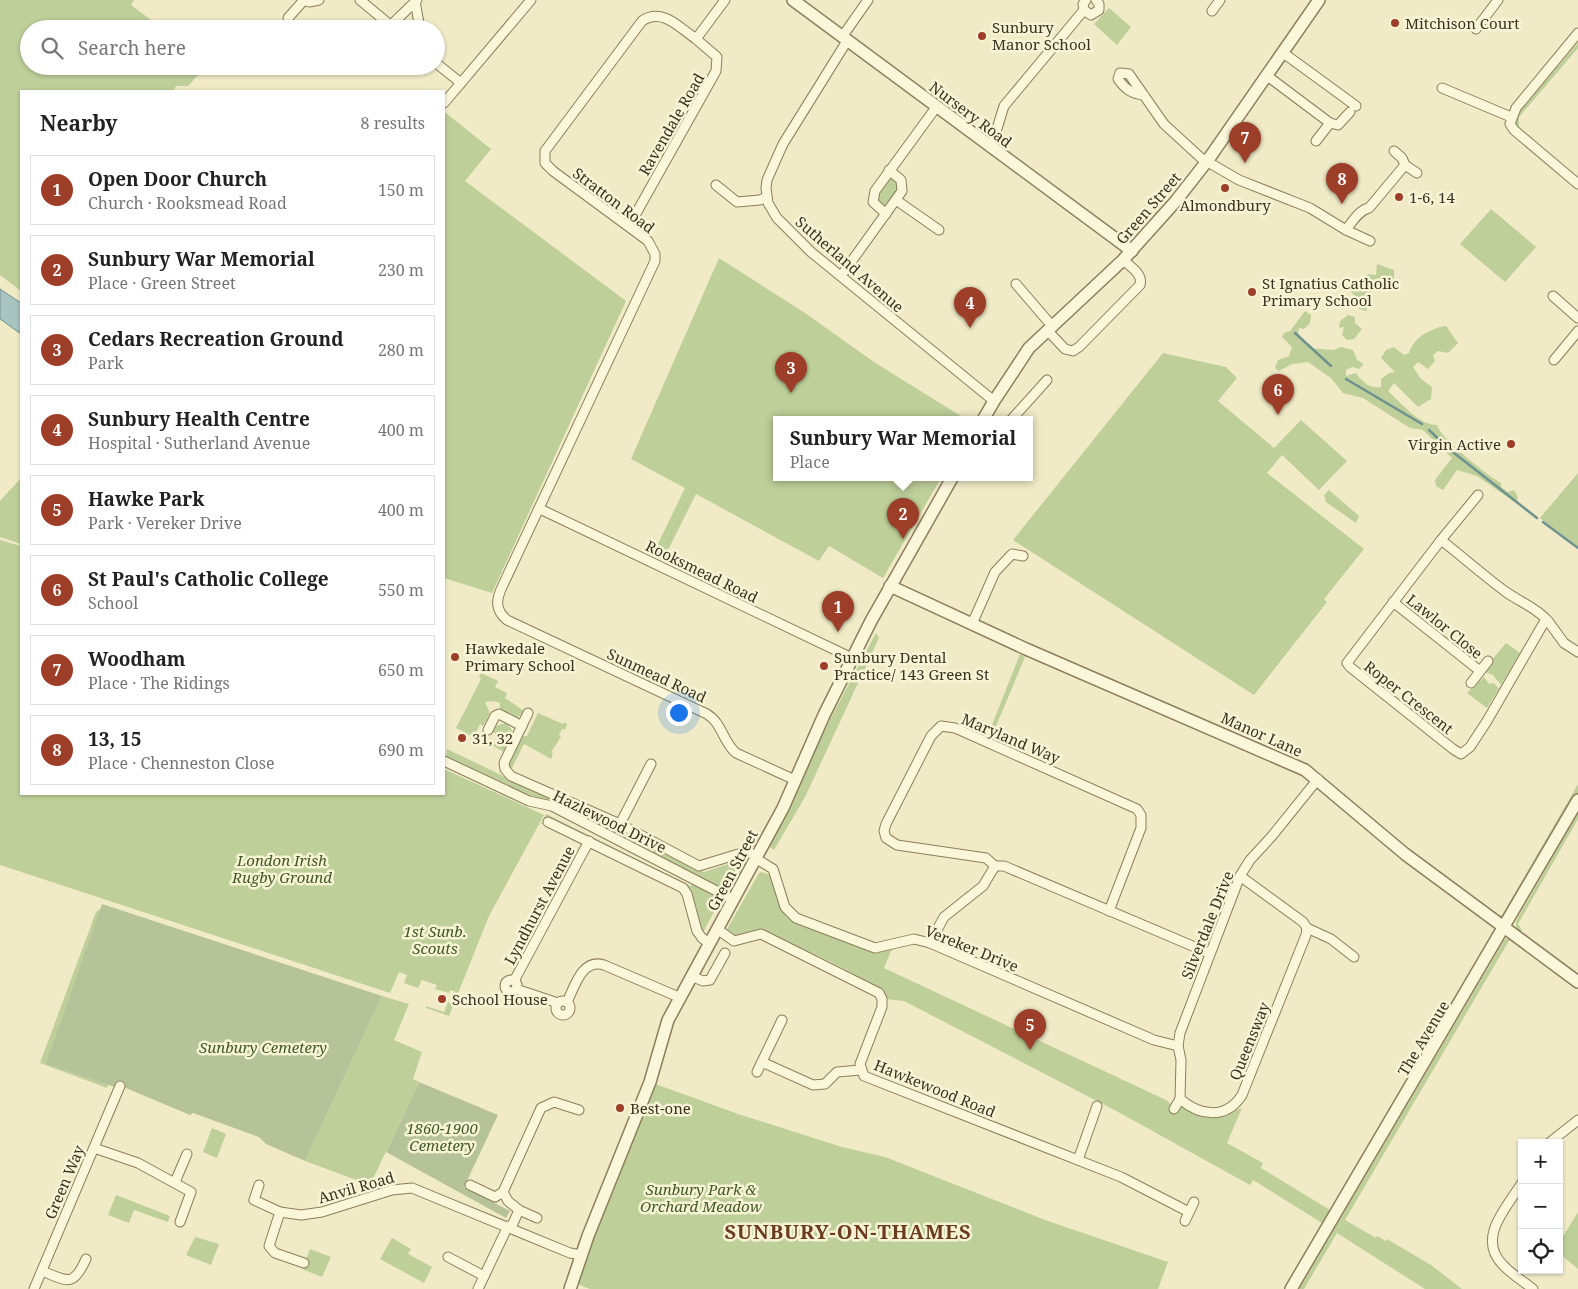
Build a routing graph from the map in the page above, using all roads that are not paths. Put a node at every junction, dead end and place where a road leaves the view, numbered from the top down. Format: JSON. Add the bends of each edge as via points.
{"nodes":[{"id":1,"x":304,"y":0,"type":"edge"},
{"id":2,"x":319,"y":0,"type":"edge"},
{"id":3,"x":360,"y":0,"type":"edge"},
{"id":4,"x":531,"y":0,"type":"edge"},
{"id":5,"x":725,"y":0,"type":"edge"},
{"id":6,"x":793,"y":0,"type":"edge"},
{"id":7,"x":868,"y":0,"type":"edge"},
{"id":8,"x":1086,"y":0,"type":"edge"},
{"id":9,"x":1096,"y":0,"type":"edge"},
{"id":10,"x":1220,"y":0,"type":"edge"},
{"id":11,"x":1319,"y":0,"type":"edge"},
{"id":12,"x":1498,"y":0,"type":"edge"},
{"id":13,"x":416,"y":1,"type":"edge"},
{"id":14,"x":1084,"y":10,"type":"junction"},
{"id":15,"x":1212,"y":11,"type":"dead end"},
{"id":16,"x":288,"y":18,"type":"dead end"},
{"id":17,"x":384,"y":20,"type":"edge"},
{"id":18,"x":399,"y":20,"type":"edge"},
{"id":19,"x":419,"y":20,"type":"edge"},
{"id":20,"x":1476,"y":28,"type":"dead end"},
{"id":21,"x":1578,"y":33,"type":"edge"},
{"id":22,"x":696,"y":39,"type":"junction"},
{"id":23,"x":844,"y":39,"type":"junction"},
{"id":24,"x":1282,"y":52,"type":"junction"},
{"id":25,"x":445,"y":70,"type":"edge"},
{"id":26,"x":1266,"y":75,"type":"junction"},
{"id":27,"x":461,"y":83,"type":"junction"},
{"id":28,"x":1442,"y":88,"type":"dead end"},
{"id":29,"x":1144,"y":95,"type":"dead end"},
{"id":30,"x":445,"y":102,"type":"edge"},
{"id":31,"x":937,"y":106,"type":"junction"},
{"id":32,"x":1511,"y":117,"type":"junction"},
{"id":33,"x":1330,"y":123,"type":"junction"},
{"id":34,"x":1316,"y":141,"type":"dead end"},
{"id":35,"x":991,"y":148,"type":"junction"},
{"id":36,"x":1394,"y":151,"type":"dead end"},
{"id":37,"x":1208,"y":160,"type":"junction"},
{"id":38,"x":1404,"y":165,"type":"junction"},
{"id":39,"x":889,"y":170,"type":"junction"},
{"id":40,"x":1417,"y":173,"type":"dead end"},
{"id":41,"x":716,"y":184,"type":"dead end"},
{"id":42,"x":1578,"y":184,"type":"edge"},
{"id":43,"x":766,"y":197,"type":"junction"},
{"id":44,"x":896,"y":200,"type":"junction"},
{"id":45,"x":886,"y":214,"type":"junction"},
{"id":46,"x":629,"y":226,"type":"junction"},
{"id":47,"x":939,"y":230,"type":"dead end"},
{"id":48,"x":1346,"y":230,"type":"junction"},
{"id":49,"x":1370,"y":241,"type":"dead end"},
{"id":50,"x":1132,"y":251,"type":"junction"},
{"id":51,"x":1123,"y":260,"type":"junction"},
{"id":52,"x":841,"y":276,"type":"junction"},
{"id":53,"x":1016,"y":284,"type":"dead end"},
{"id":54,"x":1553,"y":296,"type":"dead end"},
{"id":55,"x":1578,"y":318,"type":"edge"},
{"id":56,"x":1050,"y":328,"type":"junction"},
{"id":57,"x":1578,"y":331,"type":"edge"},
{"id":58,"x":1554,"y":360,"type":"dead end"},
{"id":59,"x":1047,"y":380,"type":"dead end"},
{"id":60,"x":994,"y":401,"type":"junction"},
{"id":61,"x":986,"y":416,"type":"edge"},
{"id":62,"x":1015,"y":416,"type":"edge"},
{"id":63,"x":950,"y":481,"type":"edge"},
{"id":64,"x":1478,"y":495,"type":"dead end"},
{"id":65,"x":540,"y":509,"type":"junction"},
{"id":66,"x":1441,"y":540,"type":"junction"},
{"id":67,"x":1023,"y":556,"type":"dead end"},
{"id":68,"x":890,"y":586,"type":"junction"},
{"id":69,"x":1394,"y":602,"type":"junction"},
{"id":70,"x":497,"y":606,"type":"joint"},
{"id":71,"x":1546,"y":619,"type":"junction"},
{"id":72,"x":972,"y":624,"type":"junction"},
{"id":73,"x":1578,"y":652,"type":"edge"},
{"id":74,"x":852,"y":658,"type":"junction"},
{"id":75,"x":1488,"y":660,"type":"dead end"},
{"id":76,"x":1480,"y":671,"type":"junction"},
{"id":77,"x":1471,"y":683,"type":"dead end"},
{"id":78,"x":528,"y":713,"type":"dead end"},
{"id":79,"x":522,"y":726,"type":"junction"},
{"id":80,"x":488,"y":730,"type":"dead end"},
{"id":81,"x":445,"y":761,"type":"edge"},
{"id":82,"x":651,"y":764,"type":"dead end"},
{"id":83,"x":1318,"y":779,"type":"junction"},
{"id":84,"x":795,"y":780,"type":"junction"},
{"id":85,"x":1578,"y":800,"type":"edge"},
{"id":86,"x":548,"y":822,"type":"dead end"},
{"id":87,"x":620,"y":824,"type":"junction"},
{"id":88,"x":589,"y":841,"type":"junction"},
{"id":89,"x":756,"y":856,"type":"junction"},
{"id":90,"x":995,"y":866,"type":"junction"},
{"id":91,"x":1240,"y":876,"type":"junction"},
{"id":92,"x":734,"y":900,"type":"junction"},
{"id":93,"x":1109,"y":911,"type":"junction"},
{"id":94,"x":1307,"y":928,"type":"junction"},
{"id":95,"x":1505,"y":928,"type":"junction"},
{"id":96,"x":716,"y":929,"type":"junction"},
{"id":97,"x":930,"y":942,"type":"junction"},
{"id":98,"x":709,"y":943,"type":"junction"},
{"id":99,"x":725,"y":953,"type":"dead end"},
{"id":100,"x":1209,"y":953,"type":"junction"},
{"id":101,"x":1354,"y":957,"type":"dead end"},
{"id":102,"x":691,"y":976,"type":"junction"},
{"id":103,"x":1578,"y":982,"type":"edge"},
{"id":104,"x":681,"y":998,"type":"junction"},
{"id":105,"x":787,"y":1032,"type":"dead end"},
{"id":106,"x":1178,"y":1046,"type":"junction"},
{"id":107,"x":762,"y":1062,"type":"junction"},
{"id":108,"x":861,"y":1070,"type":"junction"},
{"id":109,"x":757,"y":1072,"type":"dead end"},
{"id":110,"x":120,"y":1086,"type":"dead end"},
{"id":111,"x":1180,"y":1099,"type":"junction"},
{"id":112,"x":1097,"y":1106,"type":"dead end"},
{"id":113,"x":1174,"y":1109,"type":"dead end"},
{"id":114,"x":579,"y":1110,"type":"dead end"},
{"id":115,"x":1578,"y":1120,"type":"edge"},
{"id":116,"x":1554,"y":1139,"type":"edge"},
{"id":117,"x":94,"y":1148,"type":"junction"},
{"id":118,"x":187,"y":1154,"type":"dead end"},
{"id":119,"x":1078,"y":1160,"type":"junction"},
{"id":120,"x":175,"y":1182,"type":"junction"},
{"id":121,"x":1521,"y":1184,"type":"edge"},
{"id":122,"x":260,"y":1185,"type":"dead end"},
{"id":123,"x":470,"y":1185,"type":"dead end"},
{"id":124,"x":503,"y":1192,"type":"junction"},
{"id":125,"x":1194,"y":1202,"type":"dead end"},
{"id":126,"x":519,"y":1210,"type":"junction"},
{"id":127,"x":280,"y":1212,"type":"junction"},
{"id":128,"x":1189,"y":1212,"type":"junction"},
{"id":129,"x":537,"y":1218,"type":"dead end"},
{"id":130,"x":1185,"y":1221,"type":"dead end"},
{"id":131,"x":180,"y":1222,"type":"dead end"},
{"id":132,"x":510,"y":1227,"type":"junction"},
{"id":133,"x":582,"y":1255,"type":"junction"},
{"id":134,"x":448,"y":1257,"type":"dead end"},
{"id":135,"x":86,"y":1259,"type":"dead end"},
{"id":136,"x":304,"y":1263,"type":"dead end"},
{"id":137,"x":42,"y":1271,"type":"junction"},
{"id":138,"x":484,"y":1276,"type":"junction"},
{"id":139,"x":34,"y":1289,"type":"edge"},
{"id":140,"x":478,"y":1289,"type":"edge"},
{"id":141,"x":570,"y":1289,"type":"edge"},
{"id":142,"x":1291,"y":1289,"type":"edge"},
{"id":143,"x":1533,"y":1289,"type":"edge"}],
"edges":[{"from":1,"to":2,"type":"street"},
{"from":1,"to":16,"type":"street"},
{"from":3,"to":17,"type":"street"},
{"from":4,"to":27,"type":"street"},
{"from":5,"to":22,"type":"street"},
{"from":6,"to":23,"type":"street","name":"Nursery Road"},
{"from":7,"to":23,"type":"street"},
{"from":8,"to":14,"type":"street"},
{"from":9,"to":14,"type":"street","via":[[1097,13],[1091,15]]},
{"from":10,"to":15,"type":"street"},
{"from":11,"to":24,"type":"street","name":"Green Street"},
{"from":12,"to":20,"type":"street"},
{"from":13,"to":18,"type":"street"},
{"from":13,"to":19,"type":"street"},
{"from":14,"to":35,"type":"street","via":[[1004,106]]},
{"from":21,"to":32,"type":"street"},
{"from":22,"to":46,"type":"street","name":"Ravendale Road","via":[[717,57],[716,71]]},
{"from":22,"to":46,"type":"street","name":"Stratton Road","via":[[662,16],[648,17],[545,151],[545,163],[553,171]]},
{"from":23,"to":31,"type":"street","name":"Nursery Road"},
{"from":23,"to":43,"type":"street","via":[[783,144],[767,180]]},
{"from":24,"to":26,"type":"street","name":"Green Street"},
{"from":24,"to":33,"type":"street","via":[[1353,109],[1338,125]]},
{"from":25,"to":27,"type":"street"},
{"from":26,"to":33,"type":"street"},
{"from":26,"to":37,"type":"street","name":"Green Street"},
{"from":27,"to":30,"type":"street"},
{"from":28,"to":32,"type":"street"},
{"from":29,"to":37,"type":"street","via":[[1171,133]]},
{"from":31,"to":35,"type":"street","name":"Nursery Road"},
{"from":31,"to":39,"type":"street"},
{"from":32,"to":42,"type":"street","via":[[1510,124],[1514,130]]},
{"from":33,"to":34,"type":"street"},
{"from":35,"to":50,"type":"street","name":"Nursery Road"},
{"from":36,"to":38,"type":"street"},
{"from":37,"to":48,"type":"street","via":[[1239,180],[1310,208]]},
{"from":37,"to":50,"type":"street","name":"Green Street"},
{"from":38,"to":40,"type":"street"},
{"from":38,"to":48,"type":"street","via":[[1370,208],[1365,208],[1354,218]]},
{"from":39,"to":44,"type":"street","via":[[903,184]]},
{"from":39,"to":45,"type":"street","via":[[873,194],[876,206]]},
{"from":41,"to":43,"type":"street","via":[[737,202]]},
{"from":43,"to":52,"type":"street","name":"Sutherland Avenue","via":[[782,223],[798,240]]},
{"from":44,"to":45,"type":"street"},
{"from":44,"to":47,"type":"street"},
{"from":45,"to":52,"type":"street"},
{"from":46,"to":65,"type":"street","name":"Stratton Road","via":[[648,240],[655,261]]},
{"from":48,"to":49,"type":"street"},
{"from":50,"to":51,"type":"street","name":"Green Street"},
{"from":51,"to":56,"type":"street","name":"Green Street"},
{"from":51,"to":56,"type":"street","via":[[1139,274],[1140,285],[1080,347],[1074,351],[1065,349]]},
{"from":52,"to":60,"type":"street","name":"Sutherland Avenue"},
{"from":53,"to":56,"type":"street"},
{"from":54,"to":55,"type":"street"},
{"from":56,"to":60,"type":"street","name":"Green Street","via":[[1021,358]]},
{"from":57,"to":58,"type":"street"},
{"from":59,"to":62,"type":"street"},
{"from":60,"to":61,"type":"street","name":"Green Street"},
{"from":63,"to":68,"type":"street","name":"Green Street"},
{"from":64,"to":66,"type":"street","name":"Roper Crescent"},
{"from":65,"to":70,"type":"street","name":"Stratton Road","via":[[500,592]]},
{"from":65,"to":74,"type":"street","name":"Rooksmead Road"},
{"from":66,"to":69,"type":"street","name":"Roper Crescent"},
{"from":66,"to":71,"type":"street","via":[[1507,593]]},
{"from":67,"to":72,"type":"street","via":[[1012,554],[995,572]]},
{"from":68,"to":72,"type":"street","name":"Manor Lane"},
{"from":68,"to":74,"type":"street","name":"Green Street"},
{"from":69,"to":71,"type":"street","name":"Roper Crescent","via":[[1347,663],[1461,754],[1470,747],[1487,721]]},
{"from":69,"to":76,"type":"street","name":"Lawlor Close"},
{"from":70,"to":84,"type":"street","name":"Sunmead Road","via":[[507,620],[714,718],[729,747],[736,753]]},
{"from":71,"to":73,"type":"street","via":[[1564,644]]},
{"from":72,"to":83,"type":"street","name":"Manor Lane","via":[[1281,758]]},
{"from":74,"to":84,"type":"street","name":"Green Street"},
{"from":75,"to":76,"type":"street","name":"Lawlor Close"},
{"from":76,"to":77,"type":"street","name":"Lawlor Close"},
{"from":78,"to":79,"type":"street"},
{"from":79,"to":80,"type":"street","via":[[498,714]]},
{"from":79,"to":87,"type":"street","via":[[505,759],[505,769],[511,776]]},
{"from":81,"to":92,"type":"street","name":"Hazlewood Drive","via":[[529,801],[554,807]]},
{"from":82,"to":87,"type":"street"},
{"from":83,"to":91,"type":"street","name":"Silverdale Drive"},
{"from":83,"to":95,"type":"street","name":"Manor Lane","via":[[1405,854]]},
{"from":84,"to":89,"type":"street","name":"Green Street"},
{"from":85,"to":95,"type":"street","name":"The Avenue"},
{"from":86,"to":88,"type":"street"},
{"from":87,"to":89,"type":"street","via":[[699,866],[745,852]]},
{"from":88,"to":98,"type":"street","via":[[683,888],[697,931]]},
{"from":88,"to":104,"type":"street","name":"Lyndhurst Avenue","via":[[515,985],[562,1002],[585,968],[594,963]]},
{"from":89,"to":92,"type":"street","name":"Green Street"},
{"from":89,"to":97,"type":"street","name":"Vereker Drive","via":[[773,869],[785,907],[796,918],[875,948],[914,939]]},
{"from":90,"to":93,"type":"street","name":"Maryland Way","via":[[1004,866]]},
{"from":90,"to":93,"type":"street","name":"Maryland Way","via":[[986,858],[897,845],[886,838],[886,824],[930,736],[941,726],[955,728],[1137,809],[1141,814],[1141,828]]},
{"from":90,"to":97,"type":"street","via":[[983,886],[944,917]]},
{"from":91,"to":94,"type":"street"},
{"from":91,"to":100,"type":"street","name":"Silverdale Drive"},
{"from":92,"to":96,"type":"street","name":"Green Street"},
{"from":93,"to":100,"type":"street","name":"Maryland Way"},
{"from":94,"to":101,"type":"street","via":[[1331,939]]},
{"from":94,"to":111,"type":"street","name":"Queensway","via":[[1236,1103],[1214,1114],[1190,1108]]},
{"from":95,"to":103,"type":"street","name":"Manor Lane"},
{"from":95,"to":142,"type":"street","name":"The Avenue"},
{"from":96,"to":98,"type":"street","name":"Green Street"},
{"from":96,"to":108,"type":"street","name":"Hawkewood Road","via":[[734,941],[761,934],[879,993],[882,1004],[860,1064]]},
{"from":97,"to":106,"type":"street","name":"Vereker Drive","via":[[1154,1040]]},
{"from":98,"to":102,"type":"street","name":"Green Street"},
{"from":99,"to":102,"type":"street","via":[[710,980]]},
{"from":100,"to":106,"type":"street","name":"Silverdale Drive"},
{"from":102,"to":104,"type":"street","name":"Green Street"},
{"from":104,"to":133,"type":"street","name":"Green Street","via":[[668,1020],[650,1082]]},
{"from":105,"to":107,"type":"street","via":[[780,1024]]},
{"from":106,"to":111,"type":"street"},
{"from":107,"to":108,"type":"street","via":[[813,1085],[825,1084],[841,1070]]},
{"from":107,"to":109,"type":"street"},
{"from":108,"to":119,"type":"street","name":"Hawkewood Road","via":[[870,1079]]},
{"from":110,"to":117,"type":"street","name":"Green Way"},
{"from":111,"to":113,"type":"street"},
{"from":112,"to":119,"type":"street"},
{"from":114,"to":124,"type":"street","via":[[561,1102],[550,1102],[541,1108]]},
{"from":115,"to":116,"type":"street"},
{"from":117,"to":120,"type":"street","via":[[138,1163]]},
{"from":117,"to":137,"type":"street","name":"Green Way"},
{"from":118,"to":120,"type":"street"},
{"from":119,"to":128,"type":"street","name":"Hawkewood Road","via":[[1121,1177]]},
{"from":120,"to":131,"type":"street","via":[[191,1192]]},
{"from":121,"to":143,"type":"street","via":[[1492,1236],[1496,1257]]},
{"from":122,"to":127,"type":"street","name":"Anvil Road","via":[[254,1200]]},
{"from":123,"to":124,"type":"street","via":[[495,1197]]},
{"from":124,"to":126,"type":"street"},
{"from":125,"to":128,"type":"street"},
{"from":126,"to":129,"type":"street"},
{"from":126,"to":132,"type":"street"},
{"from":127,"to":132,"type":"street","name":"Anvil Road","via":[[301,1215],[322,1212],[392,1190],[412,1188]]},
{"from":127,"to":136,"type":"street","via":[[269,1246],[275,1252]]},
{"from":128,"to":130,"type":"street"},
{"from":132,"to":133,"type":"street","name":"Anvil Road"},
{"from":132,"to":138,"type":"street"},
{"from":133,"to":141,"type":"street","name":"Green Street"},
{"from":134,"to":138,"type":"street"},
{"from":135,"to":137,"type":"street","via":[[78,1276],[71,1280]]},
{"from":137,"to":139,"type":"street","name":"Green Way"},
{"from":138,"to":140,"type":"street"}]}
